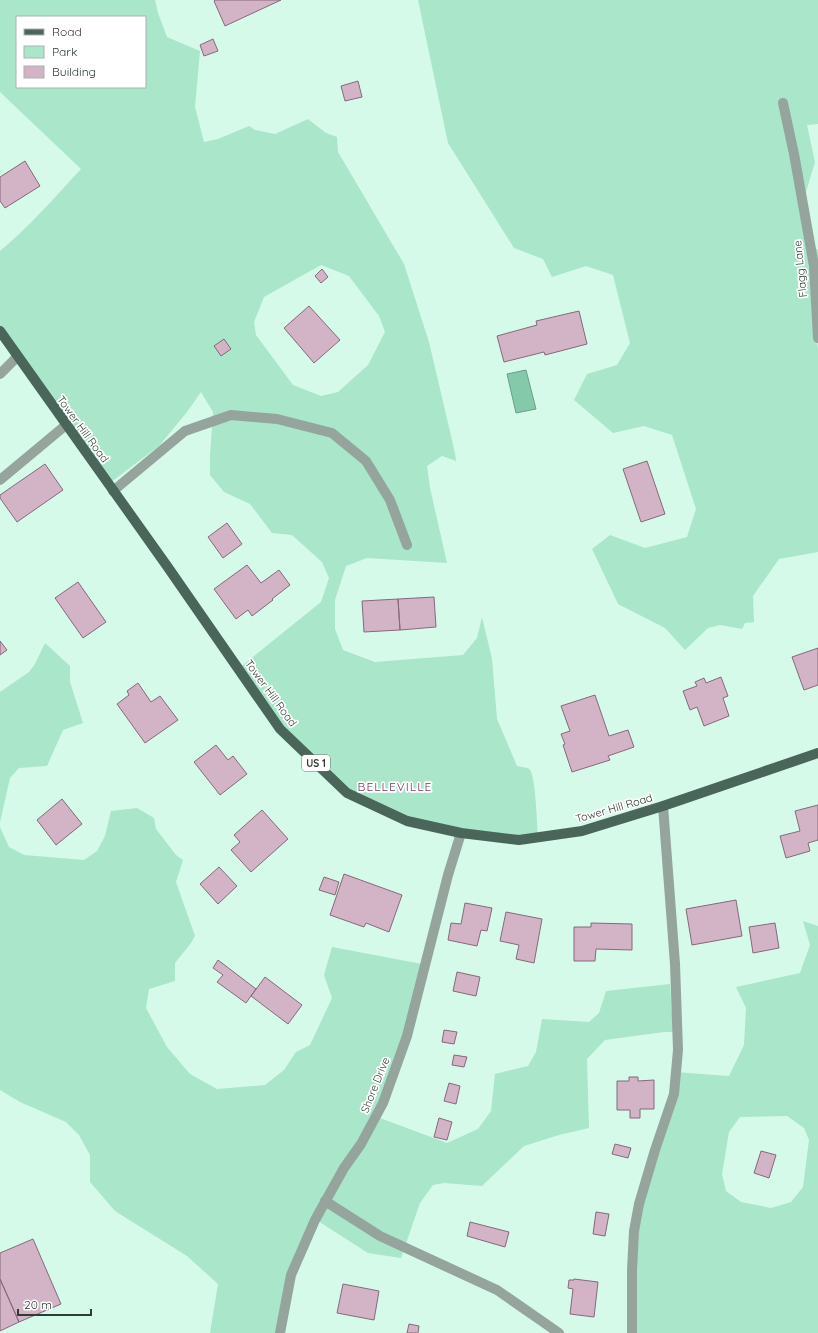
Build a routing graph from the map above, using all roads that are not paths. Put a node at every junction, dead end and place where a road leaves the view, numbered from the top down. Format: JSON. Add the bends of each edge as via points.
{"nodes":[{"id":1,"x":783,"y":103,"type":"dead end"},
{"id":2,"x":0,"y":331,"type":"edge"},
{"id":3,"x":818,"y":338,"type":"edge"},
{"id":4,"x":17,"y":357,"type":"junction"},
{"id":5,"x":0,"y":374,"type":"edge"},
{"id":6,"x":66,"y":425,"type":"junction"},
{"id":7,"x":0,"y":480,"type":"edge"},
{"id":8,"x":113,"y":491,"type":"junction"},
{"id":9,"x":407,"y":545,"type":"dead end"},
{"id":10,"x":818,"y":753,"type":"edge"},
{"id":11,"x":663,"y":806,"type":"junction"},
{"id":12,"x":461,"y":832,"type":"junction"},
{"id":13,"x":325,"y":1201,"type":"junction"},
{"id":14,"x":280,"y":1333,"type":"edge"},
{"id":15,"x":559,"y":1333,"type":"edge"},
{"id":16,"x":632,"y":1333,"type":"edge"}],
"edges":[{"from":1,"to":3,"type":"street","name":"Flagg Lane","via":[[814,266]]},
{"from":2,"to":4,"type":"main road","name":"Tower Hill Road","number":"US 1"},
{"from":4,"to":5,"type":"street"},
{"from":4,"to":6,"type":"main road","name":"Tower Hill Road","number":"US 1"},
{"from":6,"to":7,"type":"street"},
{"from":6,"to":8,"type":"main road","name":"Tower Hill Road","number":"US 1"},
{"from":8,"to":9,"type":"street","via":[[185,431],[231,415],[277,419],[332,433],[366,461],[390,500]]},
{"from":8,"to":12,"type":"main road","name":"Tower Hill Road","number":"US 1","via":[[280,729],[347,793],[407,821]]},
{"from":10,"to":11,"type":"main road","name":"Tower Hill Road","number":"US 1"},
{"from":11,"to":12,"type":"main road","name":"Tower Hill Road","number":"US 1","via":[[582,831],[527,839]]},
{"from":11,"to":16,"type":"street","via":[[675,964],[678,1050],[674,1094],[636,1217],[632,1270]]},
{"from":12,"to":13,"type":"street","name":"Shore Drive","via":[[407,1036],[383,1102],[361,1144]]},
{"from":13,"to":14,"type":"street","name":"Shore Drive","via":[[314,1220],[291,1275]]},
{"from":13,"to":15,"type":"street","via":[[380,1236],[497,1290]]}]}
